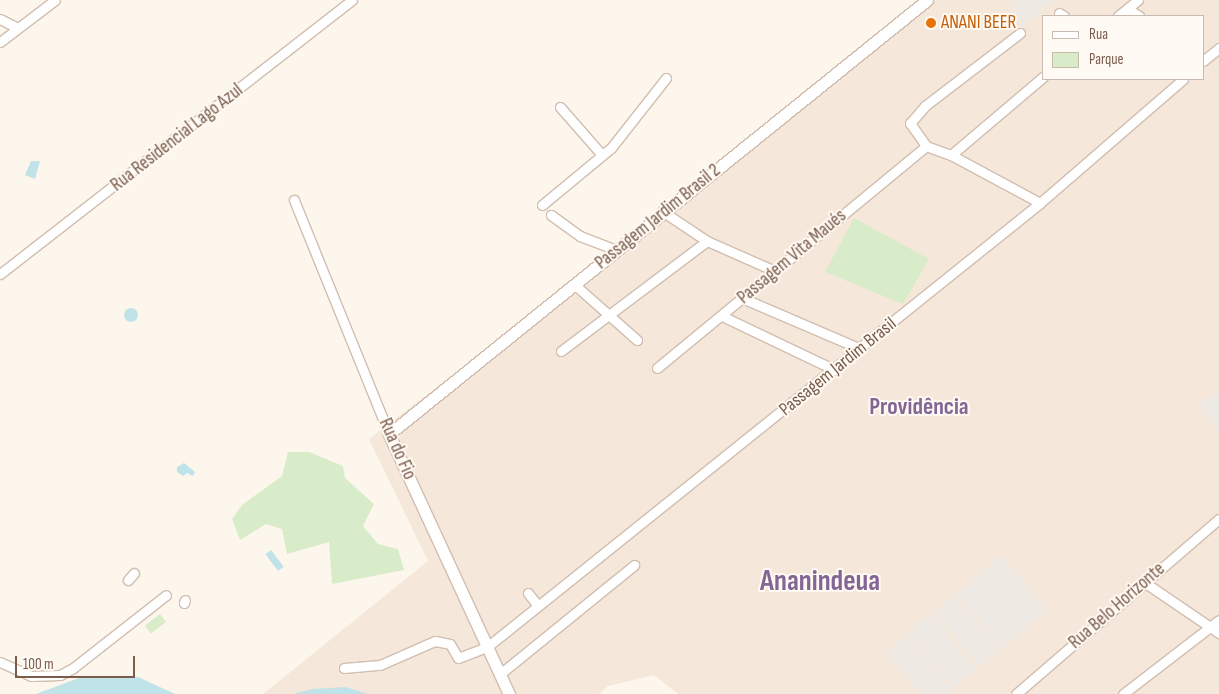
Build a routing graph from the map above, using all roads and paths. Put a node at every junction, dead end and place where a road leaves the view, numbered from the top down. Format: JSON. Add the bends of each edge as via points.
{"nodes":[{"id":1,"x":55,"y":0,"type":"edge"},
{"id":2,"x":352,"y":0,"type":"edge"},
{"id":3,"x":927,"y":0,"type":"edge"},
{"id":4,"x":1138,"y":0,"type":"edge"},
{"id":5,"x":1127,"y":9,"type":"junction"},
{"id":6,"x":1119,"y":15,"type":"edge"},
{"id":7,"x":1137,"y":15,"type":"edge"},
{"id":8,"x":0,"y":18,"type":"edge"},
{"id":9,"x":18,"y":28,"type":"junction"},
{"id":10,"x":1020,"y":33,"type":"dead end"},
{"id":11,"x":0,"y":42,"type":"edge"},
{"id":12,"x":1219,"y":48,"type":"edge"},
{"id":13,"x":1204,"y":58,"type":"edge"},
{"id":14,"x":666,"y":78,"type":"dead end"},
{"id":15,"x":1042,"y":79,"type":"edge"},
{"id":16,"x":1182,"y":80,"type":"edge"},
{"id":17,"x":560,"y":107,"type":"dead end"},
{"id":18,"x":926,"y":146,"type":"junction"},
{"id":19,"x":602,"y":155,"type":"junction"},
{"id":20,"x":951,"y":155,"type":"junction"},
{"id":21,"x":294,"y":200,"type":"dead end"},
{"id":22,"x":1040,"y":203,"type":"junction"},
{"id":23,"x":542,"y":205,"type":"dead end"},
{"id":24,"x":662,"y":211,"type":"junction"},
{"id":25,"x":551,"y":215,"type":"dead end"},
{"id":26,"x":707,"y":241,"type":"junction"},
{"id":27,"x":617,"y":250,"type":"junction"},
{"id":28,"x":776,"y":271,"type":"junction"},
{"id":29,"x":0,"y":274,"type":"edge"},
{"id":30,"x":575,"y":285,"type":"junction"},
{"id":31,"x":742,"y":298,"type":"junction"},
{"id":32,"x":608,"y":315,"type":"junction"},
{"id":33,"x":722,"y":316,"type":"junction"},
{"id":34,"x":637,"y":340,"type":"dead end"},
{"id":35,"x":861,"y":349,"type":"junction"},
{"id":36,"x":561,"y":352,"type":"dead end"},
{"id":37,"x":657,"y":368,"type":"dead end"},
{"id":38,"x":835,"y":370,"type":"junction"},
{"id":39,"x":389,"y":434,"type":"junction"},
{"id":40,"x":1219,"y":519,"type":"edge"},
{"id":41,"x":634,"y":565,"type":"dead end"},
{"id":42,"x":1144,"y":582,"type":"junction"},
{"id":43,"x":528,"y":593,"type":"dead end"},
{"id":44,"x":166,"y":595,"type":"dead end"},
{"id":45,"x":538,"y":606,"type":"junction"},
{"id":46,"x":1219,"y":620,"type":"edge"},
{"id":47,"x":1209,"y":629,"type":"junction"},
{"id":48,"x":1219,"y":633,"type":"edge"},
{"id":49,"x":487,"y":647,"type":"junction"},
{"id":50,"x":0,"y":662,"type":"edge"},
{"id":51,"x":344,"y":668,"type":"dead end"},
{"id":52,"x":500,"y":674,"type":"junction"},
{"id":53,"x":509,"y":694,"type":"edge"},
{"id":54,"x":1016,"y":694,"type":"edge"},
{"id":55,"x":1123,"y":694,"type":"edge"}],
"edges":[{"from":1,"to":9,"type":"street"},
{"from":2,"to":29,"type":"street","name":"Rua Residencial Lago Azul"},
{"from":3,"to":24,"type":"street","name":"Passagem Jardim Brasil 2"},
{"from":4,"to":5,"type":"street"},
{"from":5,"to":6,"type":"street"},
{"from":5,"to":7,"type":"street"},
{"from":8,"to":9,"type":"street"},
{"from":9,"to":11,"type":"street"},
{"from":10,"to":18,"type":"street","via":[[916,114],[911,127]]},
{"from":12,"to":13,"type":"street"},
{"from":14,"to":19,"type":"street","via":[[629,128]]},
{"from":15,"to":20,"type":"street","via":[[959,145]]},
{"from":16,"to":22,"type":"street","name":"Passagem Jardim Brasil"},
{"from":17,"to":19,"type":"street"},
{"from":18,"to":20,"type":"street"},
{"from":18,"to":28,"type":"street","name":"Passagem Vita Maués"},
{"from":19,"to":23,"type":"street"},
{"from":20,"to":22,"type":"street"},
{"from":21,"to":39,"type":"street","name":"Rua do Fio"},
{"from":22,"to":35,"type":"street","name":"Passagem Jardim Brasil"},
{"from":24,"to":26,"type":"street"},
{"from":24,"to":27,"type":"street","name":"Passagem Jardim Brasil 2"},
{"from":25,"to":27,"type":"street","via":[[580,236]]},
{"from":26,"to":28,"type":"street"},
{"from":26,"to":32,"type":"street"},
{"from":27,"to":30,"type":"street","name":"Passagem Jardim Brasil 2"},
{"from":28,"to":31,"type":"street","name":"Passagem Vita Maués"},
{"from":30,"to":32,"type":"street"},
{"from":30,"to":39,"type":"street","name":"Passagem Jardim Brasil 2"},
{"from":31,"to":33,"type":"street","name":"Passagem Vita Maués"},
{"from":31,"to":35,"type":"street"},
{"from":32,"to":34,"type":"street"},
{"from":32,"to":36,"type":"street"},
{"from":33,"to":37,"type":"street","name":"Passagem Vita Maués"},
{"from":33,"to":38,"type":"street"},
{"from":35,"to":38,"type":"street","name":"Passagem Jardim Brasil"},
{"from":38,"to":45,"type":"street","name":"Passagem Jardim Brasil"},
{"from":39,"to":49,"type":"street","name":"Rua do Fio"},
{"from":40,"to":42,"type":"street","name":"Rua Belo Horizonte"},
{"from":41,"to":52,"type":"street"},
{"from":42,"to":47,"type":"street"},
{"from":42,"to":54,"type":"street","name":"Rua Belo Horizonte"},
{"from":43,"to":45,"type":"street"},
{"from":44,"to":50,"type":"street","via":[[60,675],[31,676]]},
{"from":45,"to":49,"type":"street","name":"Passagem Jardim Brasil"},
{"from":46,"to":47,"type":"street"},
{"from":47,"to":48,"type":"street"},
{"from":47,"to":55,"type":"street"},
{"from":49,"to":51,"type":"street","name":"Passagem Jardim Brasil","via":[[458,658],[450,644],[435,641],[380,665]]},
{"from":49,"to":52,"type":"street","name":"Rua do Fio"},
{"from":52,"to":53,"type":"street","name":"Rua do Fio"}]}
